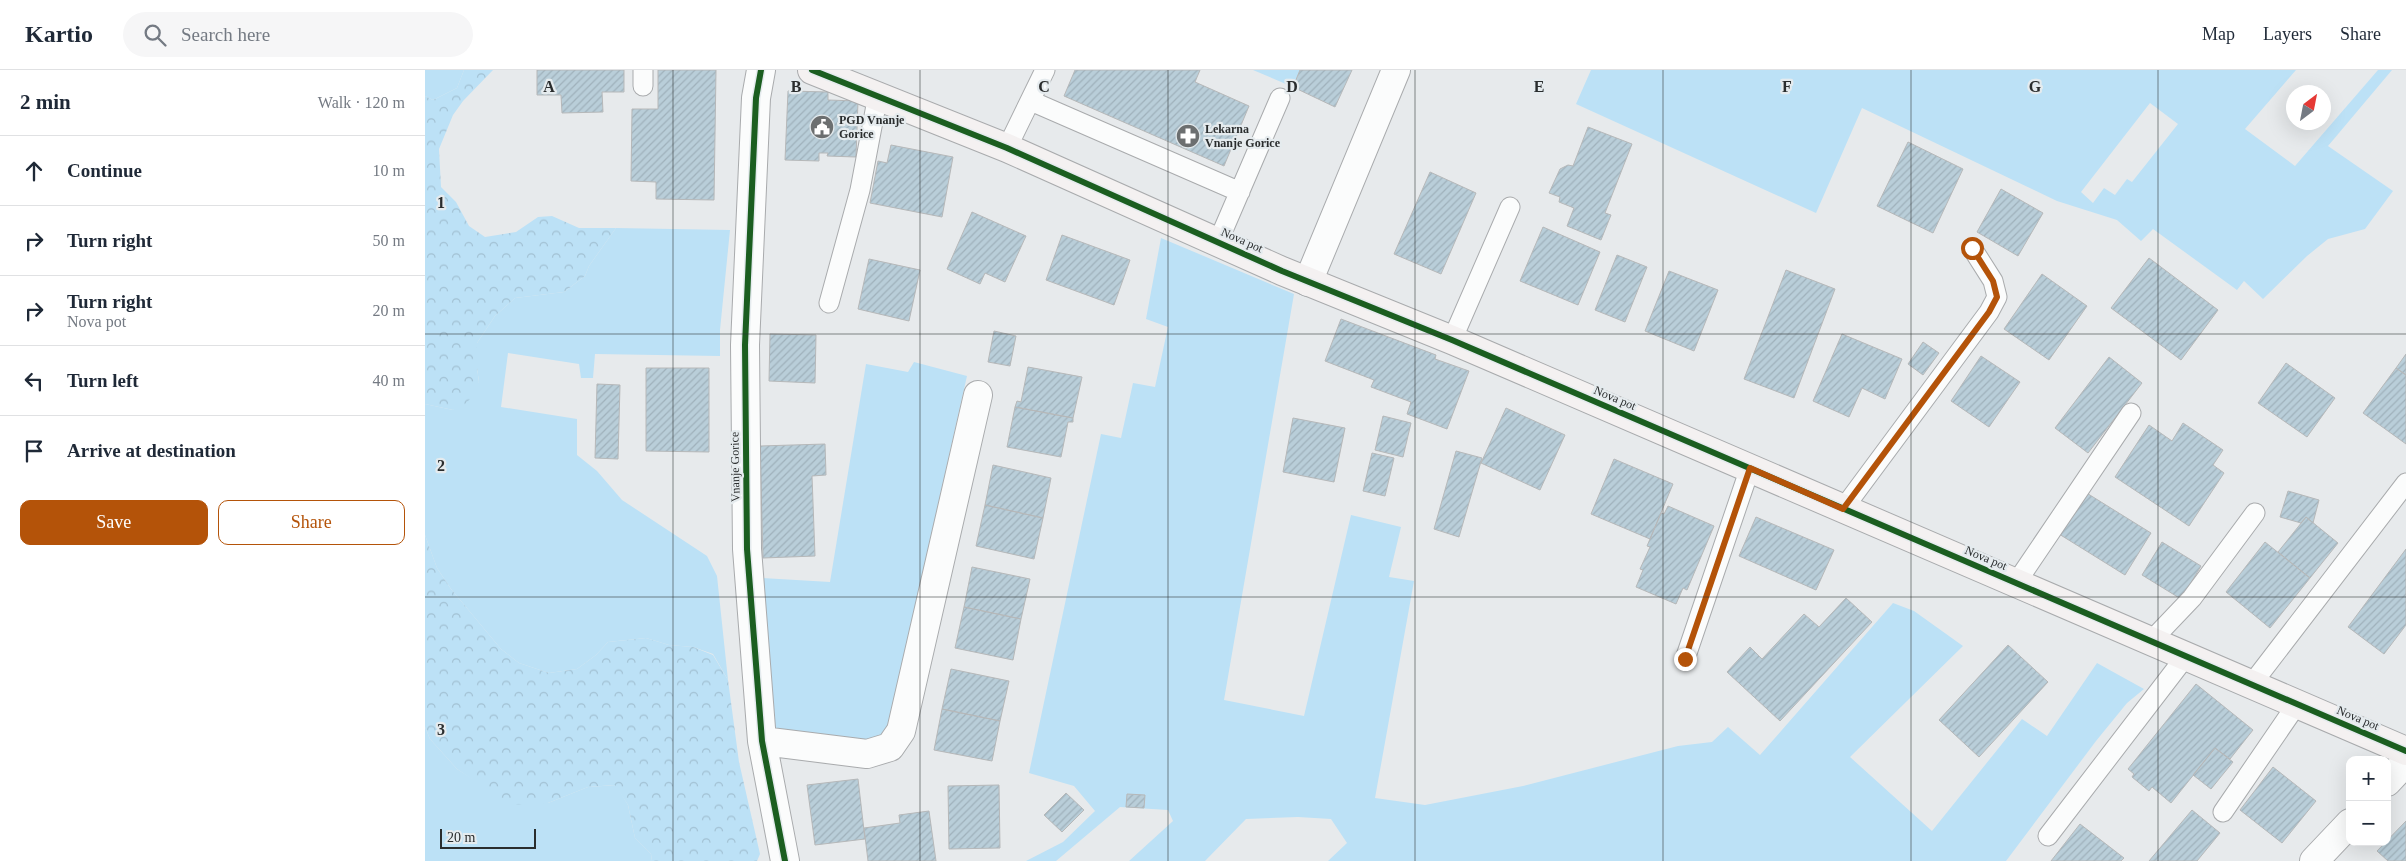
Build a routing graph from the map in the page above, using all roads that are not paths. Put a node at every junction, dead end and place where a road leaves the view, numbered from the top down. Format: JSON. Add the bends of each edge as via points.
{"nodes":[{"id":1,"x":761,"y":70,"type":"edge"},
{"id":2,"x":812,"y":70,"type":"edge"},
{"id":3,"x":1045,"y":70,"type":"edge"},
{"id":4,"x":1396,"y":70,"type":"edge"},
{"id":5,"x":878,"y":95,"type":"junction"},
{"id":6,"x":1281,"y":98,"type":"dead end"},
{"id":7,"x":1031,"y":101,"type":"junction"},
{"id":8,"x":1007,"y":148,"type":"junction"},
{"id":9,"x":1240,"y":192,"type":"junction"},
{"id":10,"x":1510,"y":207,"type":"dead end"},
{"id":11,"x":1218,"y":242,"type":"junction"},
{"id":12,"x":1972,"y":248,"type":"dead end"},
{"id":13,"x":1308,"y":282,"type":"junction"},
{"id":14,"x":829,"y":303,"type":"dead end"},
{"id":15,"x":1452,"y":340,"type":"junction"},
{"id":16,"x":978,"y":395,"type":"dead end"},
{"id":17,"x":2131,"y":412,"type":"dead end"},
{"id":18,"x":1750,"y":468,"type":"junction"},
{"id":19,"x":2406,"y":483,"type":"edge"},
{"id":20,"x":1843,"y":509,"type":"junction"},
{"id":21,"x":2255,"y":513,"type":"dead end"},
{"id":22,"x":2016,"y":583,"type":"junction"},
{"id":23,"x":2151,"y":641,"type":"junction"},
{"id":24,"x":2186,"y":656,"type":"junction"},
{"id":25,"x":1685,"y":659,"type":"dead end"},
{"id":26,"x":2251,"y":685,"type":"junction"},
{"id":27,"x":2297,"y":704,"type":"junction"},
{"id":28,"x":762,"y":741,"type":"junction"},
{"id":29,"x":2406,"y":751,"type":"edge"},
{"id":30,"x":2406,"y":762,"type":"edge"},
{"id":31,"x":2391,"y":778,"type":"edge"},
{"id":32,"x":2223,"y":812,"type":"dead end"},
{"id":33,"x":2346,"y":826,"type":"edge"},
{"id":34,"x":2048,"y":836,"type":"dead end"},
{"id":35,"x":785,"y":861,"type":"edge"},
{"id":36,"x":2314,"y":861,"type":"edge"}],
"edges":[{"from":1,"to":28,"type":"street","name":"Vnanje Gorice","via":[[756,98],[745,345],[747,549]]},
{"from":2,"to":5,"type":"street","name":"Nova pot"},
{"from":3,"to":7,"type":"lane"},
{"from":4,"to":13,"type":"street"},
{"from":5,"to":8,"type":"street","name":"Nova pot"},
{"from":5,"to":14,"type":"lane","via":[[860,190]]},
{"from":6,"to":9,"type":"lane"},
{"from":7,"to":8,"type":"lane"},
{"from":7,"to":9,"type":"lane"},
{"from":8,"to":11,"type":"street","name":"Nova pot"},
{"from":9,"to":11,"type":"lane"},
{"from":10,"to":15,"type":"lane"},
{"from":11,"to":13,"type":"street","name":"Nova pot"},
{"from":12,"to":20,"type":"lane","via":[[1993,281],[1997,297]]},
{"from":13,"to":15,"type":"street","name":"Nova pot"},
{"from":15,"to":18,"type":"street","name":"Nova pot"},
{"from":16,"to":28,"type":"street","via":[[901,731],[890,747],[867,754]]},
{"from":17,"to":22,"type":"lane"},
{"from":18,"to":20,"type":"street","name":"Nova pot"},
{"from":18,"to":25,"type":"lane"},
{"from":19,"to":26,"type":"lane"},
{"from":20,"to":22,"type":"street","name":"Nova pot"},
{"from":21,"to":23,"type":"lane","via":[[2192,598]]},
{"from":22,"to":23,"type":"street","name":"Nova pot"},
{"from":23,"to":24,"type":"street","name":"Nova pot"},
{"from":24,"to":26,"type":"street","name":"Nova pot"},
{"from":24,"to":34,"type":"lane"},
{"from":26,"to":27,"type":"street","name":"Nova pot"},
{"from":27,"to":29,"type":"street","name":"Nova pot"},
{"from":27,"to":32,"type":"lane"},
{"from":28,"to":35,"type":"street","name":"Vnanje Gorice"},
{"from":30,"to":31,"type":"street"},
{"from":33,"to":36,"type":"street"}]}
